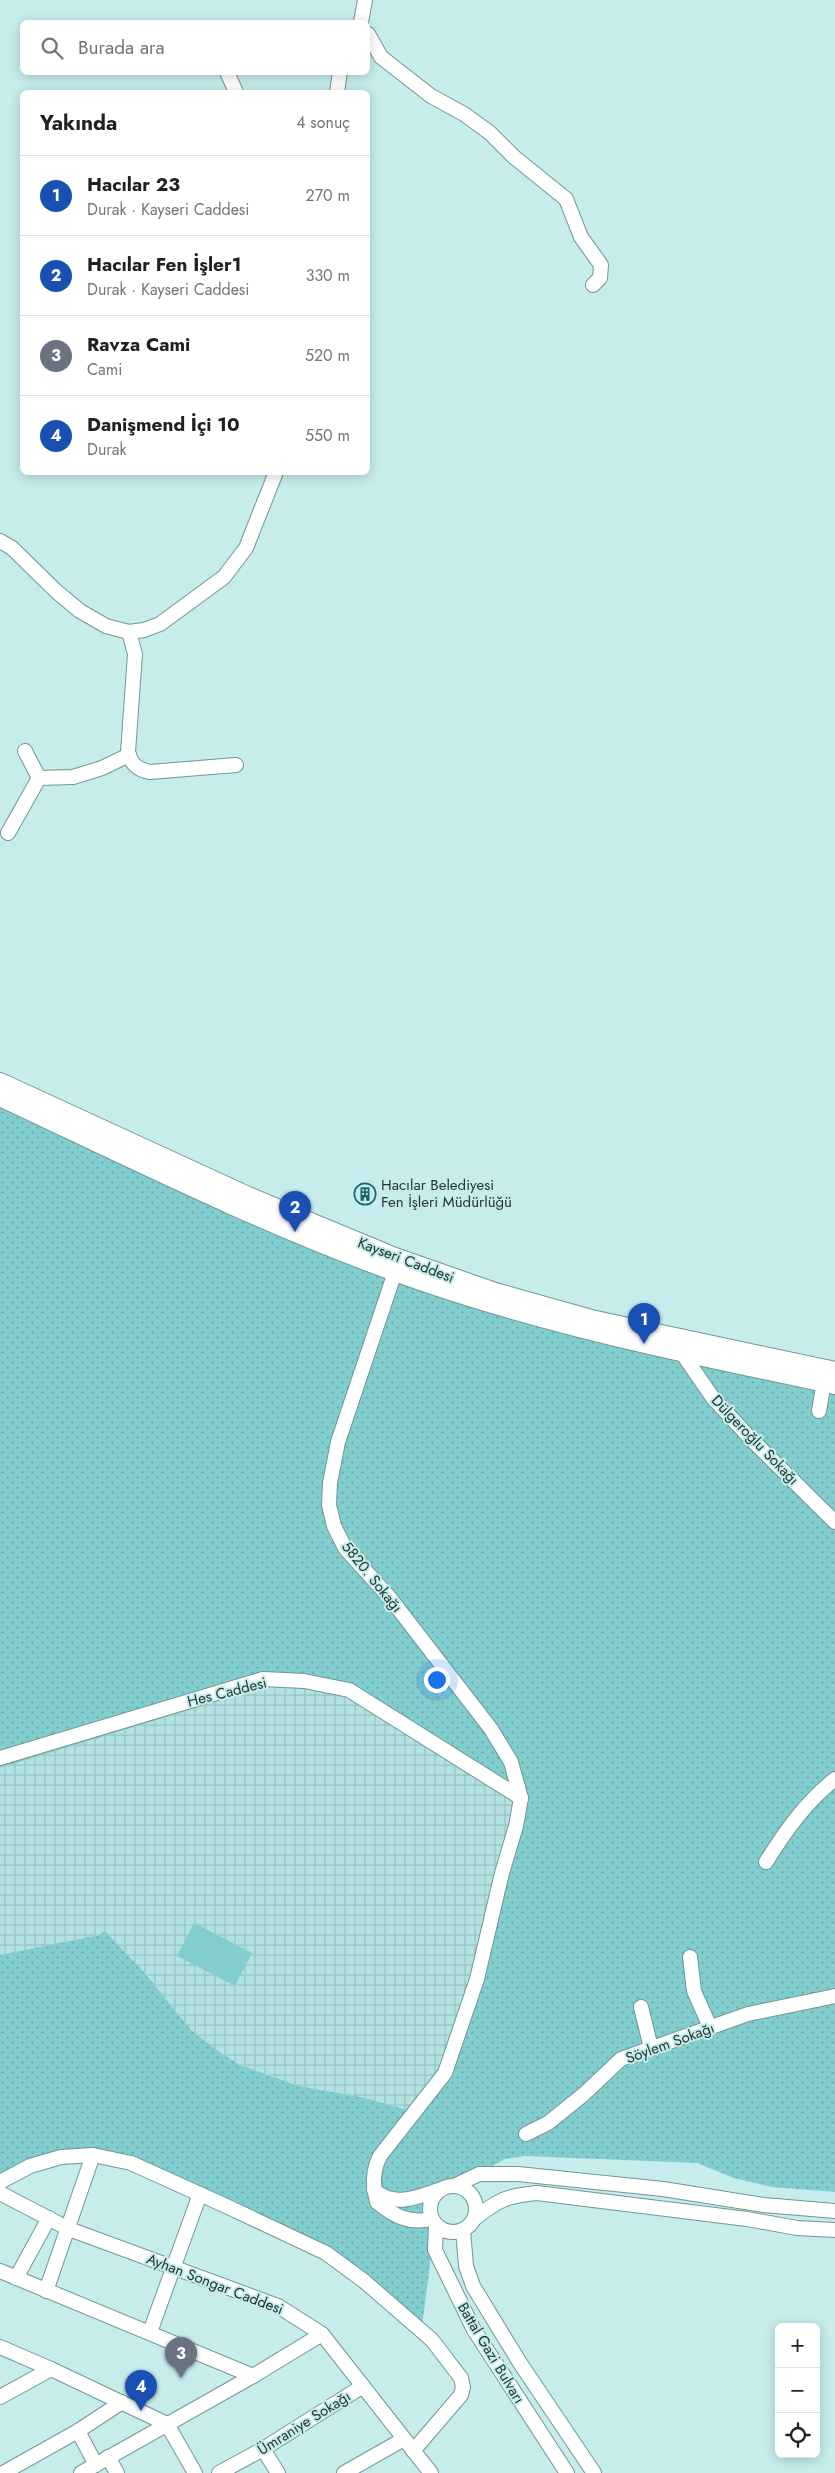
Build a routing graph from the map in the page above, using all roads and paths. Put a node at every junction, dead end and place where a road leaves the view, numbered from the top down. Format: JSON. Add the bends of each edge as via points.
{"nodes":[{"id":1,"x":365,"y":0,"type":"edge"},
{"id":2,"x":361,"y":20,"type":"edge"},
{"id":3,"x":370,"y":37,"type":"edge"},
{"id":4,"x":228,"y":75,"type":"edge"},
{"id":5,"x":340,"y":75,"type":"edge"},
{"id":6,"x":235,"y":90,"type":"edge"},
{"id":7,"x":337,"y":90,"type":"edge"},
{"id":8,"x":593,"y":285,"type":"dead end"},
{"id":9,"x":275,"y":475,"type":"edge"},
{"id":10,"x":0,"y":541,"type":"edge"},
{"id":11,"x":129,"y":632,"type":"junction"},
{"id":12,"x":25,"y":751,"type":"dead end"},
{"id":13,"x":129,"y":755,"type":"junction"},
{"id":14,"x":236,"y":765,"type":"dead end"},
{"id":15,"x":39,"y":778,"type":"junction"},
{"id":16,"x":8,"y":833,"type":"dead end"},
{"id":17,"x":0,"y":1082,"type":"edge"},
{"id":18,"x":0,"y":1097,"type":"edge"},
{"id":19,"x":395,"y":1272,"type":"junction"},
{"id":20,"x":682,"y":1353,"type":"junction"},
{"id":21,"x":831,"y":1379,"type":"edge"},
{"id":22,"x":819,"y":1411,"type":"dead end"},
{"id":23,"x":835,"y":1522,"type":"edge"},
{"id":24,"x":0,"y":1758,"type":"edge"},
{"id":25,"x":835,"y":1779,"type":"edge"},
{"id":26,"x":521,"y":1798,"type":"junction"},
{"id":27,"x":766,"y":1862,"type":"dead end"},
{"id":28,"x":690,"y":1957,"type":"dead end"},
{"id":29,"x":835,"y":1996,"type":"edge"},
{"id":30,"x":641,"y":2008,"type":"dead end"},
{"id":31,"x":710,"y":2027,"type":"junction"},
{"id":32,"x":651,"y":2048,"type":"junction"},
{"id":33,"x":526,"y":2134,"type":"dead end"},
{"id":34,"x":93,"y":2155,"type":"junction"},
{"id":35,"x":0,"y":2182,"type":"edge"},
{"id":36,"x":454,"y":2186,"type":"junction"},
{"id":37,"x":374,"y":2190,"type":"junction"},
{"id":38,"x":439,"y":2190,"type":"junction"},
{"id":39,"x":0,"y":2192,"type":"edge"},
{"id":40,"x":200,"y":2194,"type":"junction"},
{"id":41,"x":835,"y":2211,"type":"edge"},
{"id":42,"x":49,"y":2218,"type":"junction"},
{"id":43,"x":474,"y":2220,"type":"junction"},
{"id":44,"x":434,"y":2222,"type":"junction"},
{"id":45,"x":69,"y":2229,"type":"junction"},
{"id":46,"x":464,"y":2230,"type":"junction"},
{"id":47,"x":835,"y":2230,"type":"edge"},
{"id":48,"x":174,"y":2267,"type":"junction"},
{"id":49,"x":0,"y":2271,"type":"edge"},
{"id":50,"x":16,"y":2278,"type":"junction"},
{"id":51,"x":46,"y":2291,"type":"junction"},
{"id":52,"x":150,"y":2332,"type":"junction"},
{"id":53,"x":322,"y":2334,"type":"junction"},
{"id":54,"x":0,"y":2347,"type":"edge"},
{"id":55,"x":51,"y":2369,"type":"junction"},
{"id":56,"x":253,"y":2376,"type":"junction"},
{"id":57,"x":363,"y":2386,"type":"junction"},
{"id":58,"x":0,"y":2397,"type":"edge"},
{"id":59,"x":122,"y":2402,"type":"junction"},
{"id":60,"x":167,"y":2424,"type":"junction"},
{"id":61,"x":78,"y":2431,"type":"junction"},
{"id":62,"x":404,"y":2439,"type":"junction"},
{"id":63,"x":263,"y":2449,"type":"junction"},
{"id":64,"x":413,"y":2451,"type":"junction"},
{"id":65,"x":108,"y":2457,"type":"junction"},
{"id":66,"x":96,"y":2464,"type":"junction"},
{"id":67,"x":3,"y":2473,"type":"edge"},
{"id":68,"x":81,"y":2473,"type":"edge"},
{"id":69,"x":117,"y":2473,"type":"edge"},
{"id":70,"x":195,"y":2473,"type":"edge"},
{"id":71,"x":218,"y":2473,"type":"edge"},
{"id":72,"x":278,"y":2473,"type":"edge"},
{"id":73,"x":344,"y":2473,"type":"edge"},
{"id":74,"x":431,"y":2473,"type":"edge"},
{"id":75,"x":567,"y":2473,"type":"edge"},
{"id":76,"x":594,"y":2473,"type":"edge"}],
"edges":[{"from":1,"to":2,"type":"street"},
{"from":3,"to":8,"type":"street","via":[[382,57],[431,96],[490,133],[566,199],[581,238],[601,265],[600,278]]},
{"from":4,"to":6,"type":"street"},
{"from":5,"to":7,"type":"street"},
{"from":9,"to":11,"type":"street","via":[[246,548],[224,577],[160,624]]},
{"from":10,"to":11,"type":"street","via":[[12,548],[80,611],[106,626]]},
{"from":11,"to":13,"type":"street","via":[[135,654]]},
{"from":12,"to":15,"type":"street"},
{"from":13,"to":14,"type":"street","via":[[137,768],[150,772]]},
{"from":13,"to":15,"type":"street","via":[[73,777]]},
{"from":15,"to":16,"type":"street"},
{"from":17,"to":21,"type":"main road","name":"Kayseri Caddesi","via":[[248,1196],[422,1267],[591,1319]]},
{"from":18,"to":19,"type":"main road","name":"Kayseri Caddesi","via":[[240,1208]]},
{"from":19,"to":20,"type":"main road","name":"Kayseri Caddesi","via":[[516,1311]]},
{"from":19,"to":26,"type":"street","name":"5820. Sokağı","via":[[338,1442],[330,1483],[329,1505],[334,1526],[346,1548],[390,1598],[491,1729],[511,1762]]},
{"from":20,"to":21,"type":"main road","name":"Kayseri Caddesi"},
{"from":20,"to":23,"type":"street","name":"Dülgeroğlu Sokağı","via":[[713,1398]]},
{"from":21,"to":22,"type":"street"},
{"from":24,"to":26,"type":"street","name":"Hes Caddesi","via":[[263,1679],[304,1681],[349,1690]]},
{"from":25,"to":27,"type":"street","via":[[815,1795],[788,1826]]},
{"from":26,"to":37,"type":"street","via":[[477,1978],[445,2073],[380,2156],[374,2168]]},
{"from":28,"to":31,"type":"street","via":[[694,1991]]},
{"from":29,"to":31,"type":"street","name":"Söylem Sokağı","via":[[748,2014]]},
{"from":30,"to":32,"type":"street"},
{"from":31,"to":32,"type":"street","name":"Söylem Sokağı"},
{"from":32,"to":33,"type":"street","name":"Söylem Sokağı","via":[[621,2059],[570,2106],[548,2123]]},
{"from":34,"to":35,"type":"street","via":[[61,2157],[30,2166]]},
{"from":34,"to":40,"type":"street","via":[[131,2163]]},
{"from":34,"to":45,"type":"street"},
{"from":36,"to":38,"type":"street"},
{"from":36,"to":41,"type":"street","via":[[479,2174],[518,2174]]},
{"from":36,"to":43,"type":"street","via":[[462,2187],[473,2197],[476,2205]]},
{"from":37,"to":38,"type":"street","via":[[381,2196],[401,2201]]},
{"from":37,"to":44,"type":"street","via":[[377,2202],[389,2211],[406,2220]]},
{"from":38,"to":44,"type":"street","via":[[430,2203]]},
{"from":39,"to":42,"type":"street","name":"Ayhan Songar Caddesi"},
{"from":40,"to":48,"type":"street"},
{"from":40,"to":64,"type":"street","via":[[326,2253],[432,2340],[461,2378],[463,2391]]},
{"from":42,"to":45,"type":"street","name":"Ayhan Songar Caddesi"},
{"from":42,"to":50,"type":"street"},
{"from":43,"to":46,"type":"street"},
{"from":43,"to":47,"type":"street","via":[[496,2202],[515,2195],[537,2193],[797,2228]]},
{"from":44,"to":46,"type":"street","via":[[449,2232]]},
{"from":44,"to":75,"type":"street","name":"Battal Gazi Bulvarı","via":[[435,2250],[474,2330]]},
{"from":45,"to":48,"type":"street","name":"Ayhan Songar Caddesi"},
{"from":45,"to":51,"type":"street"},
{"from":46,"to":76,"type":"street","name":"Battal Gazi Bulvarı","via":[[466,2266],[473,2286]]},
{"from":48,"to":52,"type":"street"},
{"from":48,"to":53,"type":"street","name":"Ayhan Songar Caddesi","via":[[278,2306]]},
{"from":49,"to":50,"type":"street"},
{"from":50,"to":51,"type":"street"},
{"from":51,"to":52,"type":"street"},
{"from":52,"to":56,"type":"street"},
{"from":53,"to":56,"type":"street"},
{"from":53,"to":57,"type":"street","name":"Ayhan Songar Caddesi"},
{"from":54,"to":55,"type":"street"},
{"from":55,"to":58,"type":"street"},
{"from":55,"to":59,"type":"street"},
{"from":56,"to":60,"type":"street"},
{"from":57,"to":62,"type":"street","name":"Ayhan Songar Caddesi"},
{"from":57,"to":63,"type":"street","name":"Ümraniye Sokağı"},
{"from":59,"to":60,"type":"street"},
{"from":59,"to":61,"type":"street"},
{"from":60,"to":65,"type":"street"},
{"from":60,"to":70,"type":"street"},
{"from":61,"to":66,"type":"street"},
{"from":61,"to":67,"type":"street"},
{"from":62,"to":64,"type":"street","name":"Ayhan Songar Caddesi"},
{"from":62,"to":73,"type":"street"},
{"from":63,"to":71,"type":"street","name":"Ümraniye Sokağı"},
{"from":63,"to":72,"type":"street"},
{"from":64,"to":74,"type":"street","name":"Ayhan Songar Caddesi"},
{"from":65,"to":66,"type":"street"},
{"from":65,"to":69,"type":"street"},
{"from":66,"to":68,"type":"street"}]}
